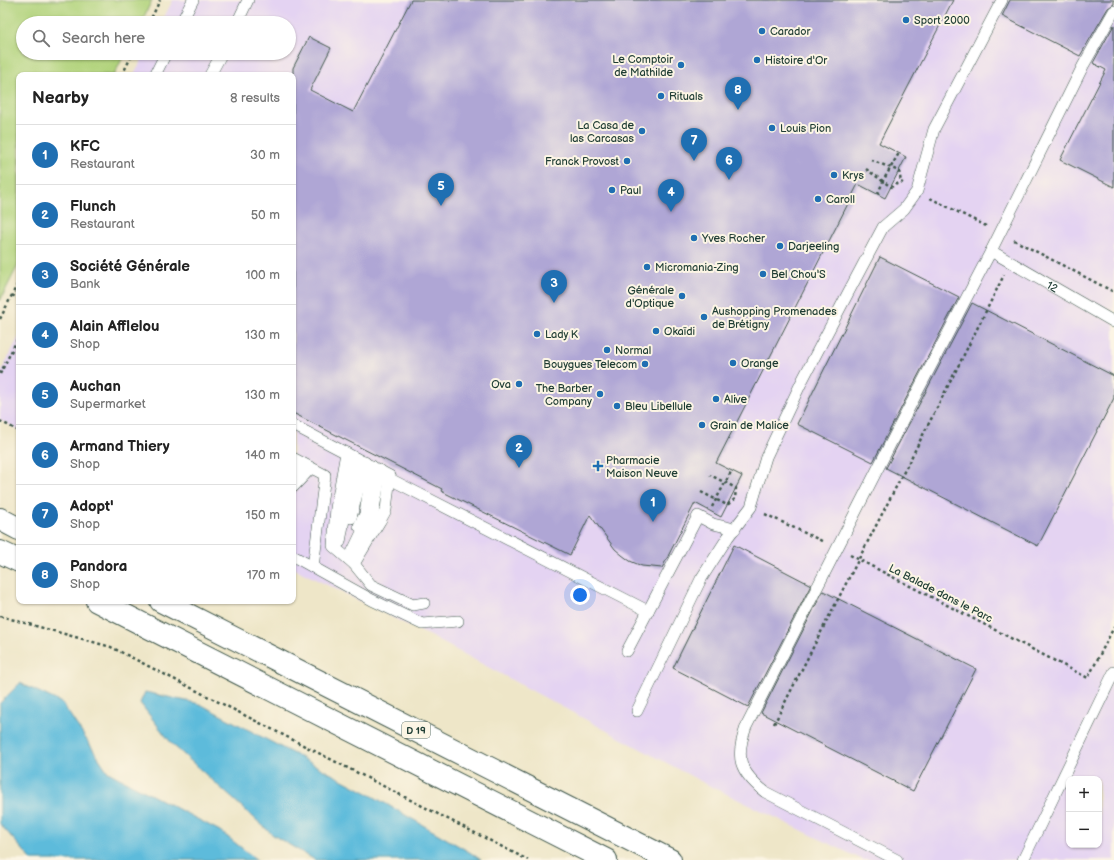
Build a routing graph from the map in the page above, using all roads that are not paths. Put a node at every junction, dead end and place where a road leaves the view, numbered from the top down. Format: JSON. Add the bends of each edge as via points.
{"nodes":[{"id":1,"x":193,"y":0,"type":"edge"},
{"id":2,"x":248,"y":0,"type":"edge"},
{"id":3,"x":1002,"y":0,"type":"edge"},
{"id":4,"x":1114,"y":11,"type":"edge"},
{"id":5,"x":185,"y":16,"type":"edge"},
{"id":6,"x":240,"y":16,"type":"edge"},
{"id":7,"x":162,"y":60,"type":"edge"},
{"id":8,"x":218,"y":60,"type":"edge"},
{"id":9,"x":156,"y":72,"type":"edge"},
{"id":10,"x":212,"y":72,"type":"edge"},
{"id":11,"x":991,"y":251,"type":"junction"},
{"id":12,"x":1114,"y":322,"type":"edge"},
{"id":13,"x":296,"y":427,"type":"edge"},
{"id":14,"x":299,"y":462,"type":"edge"},
{"id":15,"x":364,"y":462,"type":"junction"},
{"id":16,"x":296,"y":474,"type":"edge"},
{"id":17,"x":390,"y":479,"type":"junction"},
{"id":18,"x":0,"y":519,"type":"edge"},
{"id":19,"x":16,"y":527,"type":"edge"},
{"id":20,"x":735,"y":529,"type":"junction"},
{"id":21,"x":0,"y":552,"type":"edge"},
{"id":22,"x":346,"y":557,"type":"junction"},
{"id":23,"x":296,"y":558,"type":"edge"},
{"id":24,"x":16,"y":560,"type":"edge"},
{"id":25,"x":313,"y":567,"type":"junction"},
{"id":26,"x":424,"y":603,"type":"dead end"},
{"id":27,"x":103,"y":604,"type":"edge"},
{"id":28,"x":167,"y":604,"type":"edge"},
{"id":29,"x":648,"y":611,"type":"junction"},
{"id":30,"x":458,"y":621,"type":"dead end"},
{"id":31,"x":627,"y":651,"type":"dead end"},
{"id":32,"x":1114,"y":672,"type":"edge"},
{"id":33,"x":637,"y":712,"type":"dead end"},
{"id":34,"x":606,"y":860,"type":"edge"},
{"id":35,"x":670,"y":860,"type":"edge"},
{"id":36,"x":896,"y":860,"type":"edge"},
{"id":37,"x":1023,"y":860,"type":"edge"}],
"edges":[{"from":1,"to":5,"type":"lane"},
{"from":2,"to":6,"type":"lane"},
{"from":3,"to":20,"type":"lane","via":[[934,129],[917,191],[904,209],[883,227],[826,334],[766,457],[751,507]]},
{"from":4,"to":11,"type":"lane","via":[[1082,66]]},
{"from":7,"to":9,"type":"lane"},
{"from":8,"to":10,"type":"lane"},
{"from":11,"to":12,"type":"lane","name":"12"},
{"from":11,"to":36,"type":"lane","via":[[741,741],[741,764],[752,782],[765,792]]},
{"from":13,"to":15,"type":"lane"},
{"from":14,"to":16,"type":"lane"},
{"from":14,"to":25,"type":"lane","via":[[324,475]]},
{"from":15,"to":17,"type":"lane","via":[[390,476]]},
{"from":15,"to":22,"type":"lane"},
{"from":15,"to":22,"type":"lane","via":[[373,514]]},
{"from":15,"to":22,"type":"lane","via":[[336,508],[333,546]]},
{"from":17,"to":22,"type":"lane","via":[[386,510],[380,521]]},
{"from":17,"to":29,"type":"lane"},
{"from":18,"to":19,"type":"main road"},
{"from":20,"to":29,"type":"lane","via":[[713,524],[698,516]]},
{"from":20,"to":33,"type":"lane","via":[[701,579]]},
{"from":21,"to":24,"type":"main road"},
{"from":22,"to":26,"type":"lane","via":[[371,585],[413,605]]},
{"from":23,"to":25,"type":"lane"},
{"from":25,"to":30,"type":"lane","via":[[422,624]]},
{"from":27,"to":34,"type":"main road","number":"D 19"},
{"from":28,"to":35,"type":"main road","number":"D 19"},
{"from":29,"to":31,"type":"lane"},
{"from":32,"to":37,"type":"lane"}]}
